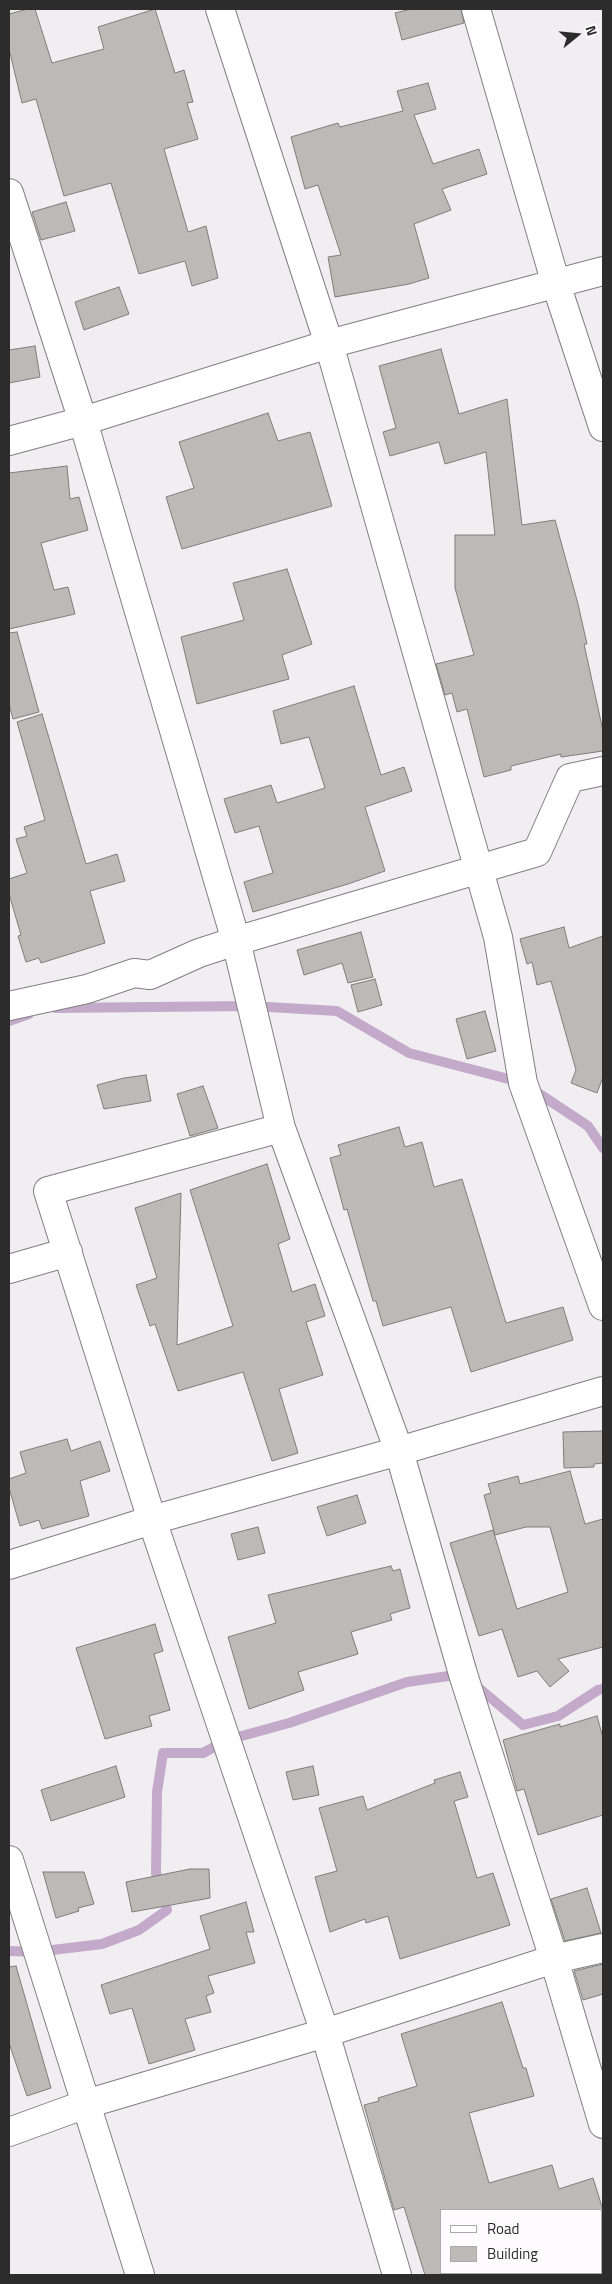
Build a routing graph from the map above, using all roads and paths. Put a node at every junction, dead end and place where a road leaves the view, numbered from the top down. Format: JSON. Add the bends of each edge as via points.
{"nodes":[{"id":1,"x":220,"y":9,"type":"edge"},
{"id":2,"x":476,"y":9,"type":"edge"},
{"id":3,"x":9,"y":193,"type":"edge"},
{"id":4,"x":603,"y":271,"type":"edge"},
{"id":5,"x":556,"y":284,"type":"junction"},
{"id":6,"x":329,"y":344,"type":"junction"},
{"id":7,"x":83,"y":421,"type":"junction"},
{"id":8,"x":603,"y":427,"type":"edge"},
{"id":9,"x":9,"y":441,"type":"edge"},
{"id":10,"x":603,"y":771,"type":"edge"},
{"id":11,"x":478,"y":870,"type":"junction"},
{"id":12,"x":236,"y":941,"type":"junction"},
{"id":13,"x":9,"y":1006,"type":"edge"},
{"id":14,"x":281,"y":1128,"type":"junction"},
{"id":15,"x":68,"y":1252,"type":"junction"},
{"id":16,"x":9,"y":1269,"type":"edge"},
{"id":17,"x":603,"y":1306,"type":"edge"},
{"id":18,"x":603,"y":1391,"type":"edge"},
{"id":19,"x":399,"y":1452,"type":"junction"},
{"id":20,"x":152,"y":1520,"type":"junction"},
{"id":21,"x":9,"y":1565,"type":"edge"},
{"id":22,"x":9,"y":1860,"type":"edge"},
{"id":23,"x":603,"y":1948,"type":"edge"},
{"id":24,"x":554,"y":1958,"type":"junction"},
{"id":25,"x":325,"y":2033,"type":"junction"},
{"id":26,"x":86,"y":2104,"type":"junction"},
{"id":27,"x":603,"y":2124,"type":"edge"},
{"id":28,"x":9,"y":2132,"type":"edge"},
{"id":29,"x":140,"y":2275,"type":"edge"},
{"id":30,"x":397,"y":2275,"type":"edge"}],
"edges":[{"from":1,"to":6,"type":"street"},
{"from":2,"to":5,"type":"street"},
{"from":3,"to":7,"type":"street"},
{"from":4,"to":5,"type":"street"},
{"from":5,"to":6,"type":"street"},
{"from":5,"to":8,"type":"street"},
{"from":6,"to":7,"type":"street"},
{"from":6,"to":11,"type":"street"},
{"from":7,"to":9,"type":"street"},
{"from":7,"to":12,"type":"street"},
{"from":10,"to":11,"type":"street","via":[[570,778],[537,852]]},
{"from":11,"to":12,"type":"street"},
{"from":11,"to":17,"type":"street","via":[[498,937],[524,1083]]},
{"from":12,"to":13,"type":"street","via":[[150,975],[134,973],[87,989]]},
{"from":12,"to":14,"type":"street"},
{"from":14,"to":15,"type":"street","via":[[48,1191]]},
{"from":14,"to":19,"type":"street"},
{"from":15,"to":16,"type":"street"},
{"from":15,"to":20,"type":"street"},
{"from":18,"to":19,"type":"street"},
{"from":19,"to":20,"type":"street"},
{"from":19,"to":24,"type":"street","via":[[463,1674]]},
{"from":20,"to":21,"type":"street"},
{"from":20,"to":25,"type":"street"},
{"from":22,"to":26,"type":"street"},
{"from":23,"to":24,"type":"street"},
{"from":24,"to":25,"type":"street"},
{"from":24,"to":27,"type":"street"},
{"from":25,"to":26,"type":"street"},
{"from":25,"to":30,"type":"street"},
{"from":26,"to":28,"type":"street"},
{"from":26,"to":29,"type":"street"}]}
